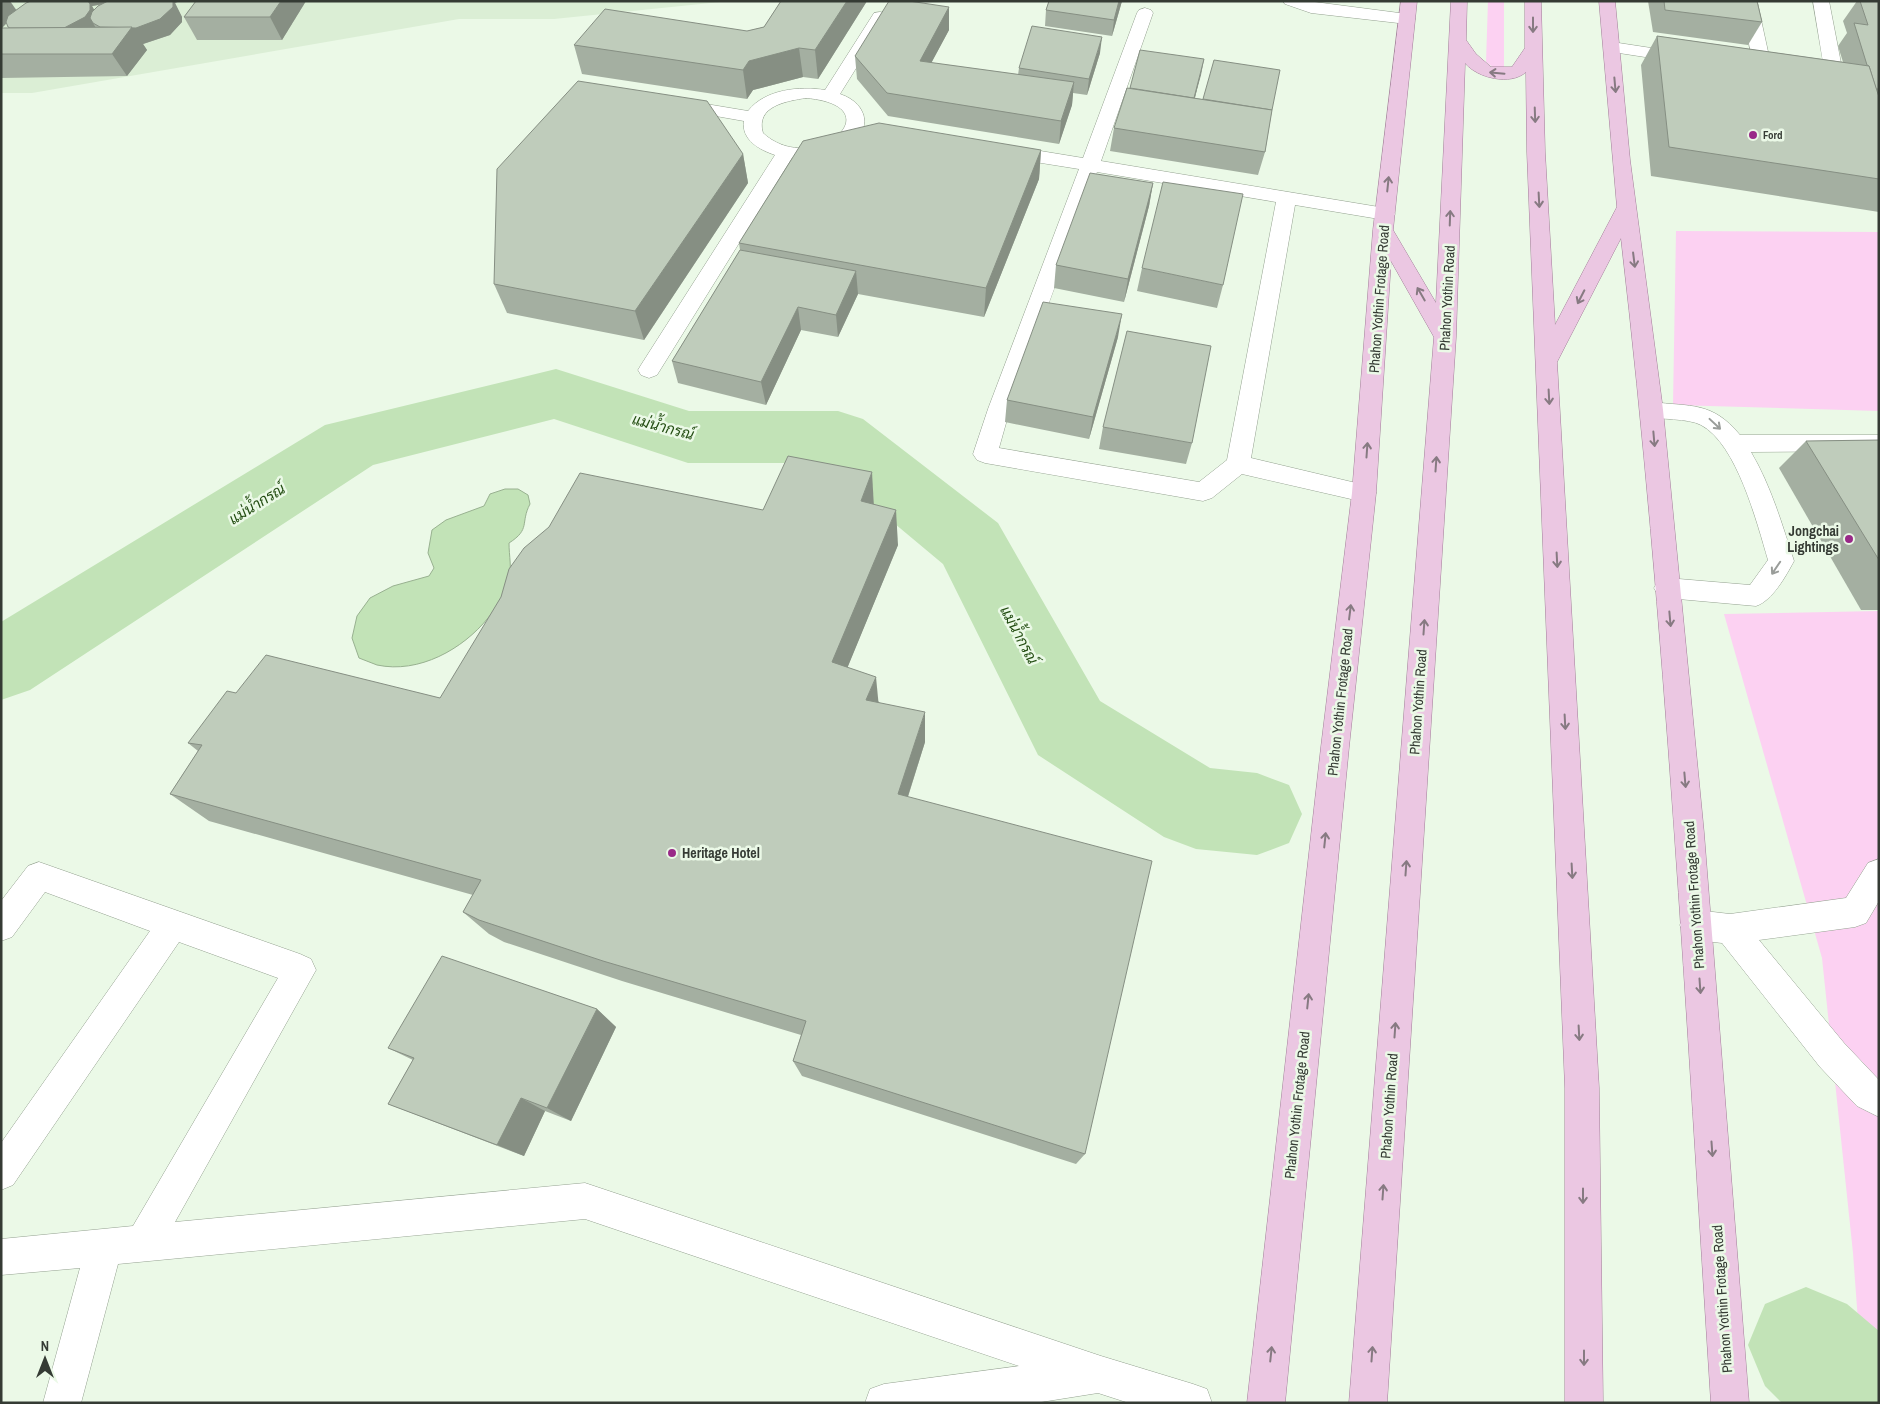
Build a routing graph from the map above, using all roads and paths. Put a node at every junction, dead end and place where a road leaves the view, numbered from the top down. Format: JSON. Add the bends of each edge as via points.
{"nodes":[{"id":1,"x":1291,"y":1,"type":"edge"},
{"id":2,"x":1459,"y":1,"type":"edge"},
{"id":3,"x":1533,"y":1,"type":"edge"},
{"id":4,"x":1607,"y":1,"type":"edge"},
{"id":5,"x":1749,"y":1,"type":"edge"},
{"id":6,"x":1821,"y":1,"type":"edge"},
{"id":7,"x":1408,"y":10,"type":"edge"},
{"id":8,"x":1145,"y":13,"type":"dead end"},
{"id":9,"x":880,"y":17,"type":"edge"},
{"id":10,"x":1457,"y":39,"type":"junction"},
{"id":11,"x":1612,"y":47,"type":"junction"},
{"id":12,"x":1533,"y":49,"type":"junction"},
{"id":13,"x":1697,"y":60,"type":"edge"},
{"id":14,"x":1744,"y":67,"type":"edge"},
{"id":15,"x":1777,"y":71,"type":"junction"},
{"id":16,"x":830,"y":96,"type":"junction"},
{"id":17,"x":659,"y":101,"type":"edge"},
{"id":18,"x":753,"y":117,"type":"junction"},
{"id":19,"x":857,"y":128,"type":"junction"},
{"id":20,"x":876,"y":130,"type":"edge"},
{"id":21,"x":990,"y":149,"type":"edge"},
{"id":22,"x":787,"y":151,"type":"junction"},
{"id":23,"x":1090,"y":166,"type":"junction"},
{"id":24,"x":1286,"y":198,"type":"junction"},
{"id":25,"x":1627,"y":207,"type":"junction"},
{"id":26,"x":1384,"y":222,"type":"junction"},
{"id":27,"x":1445,"y":336,"type":"junction"},
{"id":28,"x":1548,"y":361,"type":"junction"},
{"id":29,"x":649,"y":370,"type":"dead end"},
{"id":30,"x":1652,"y":410,"type":"junction"},
{"id":31,"x":1879,"y":443,"type":"edge"},
{"id":32,"x":1736,"y":444,"type":"junction"},
{"id":33,"x":1238,"y":464,"type":"junction"},
{"id":34,"x":1364,"y":493,"type":"junction"},
{"id":35,"x":1667,"y":588,"type":"junction"},
{"id":36,"x":1879,"y":873,"type":"edge"},
{"id":37,"x":173,"y":924,"type":"junction"},
{"id":38,"x":1696,"y":925,"type":"junction"},
{"id":39,"x":1,"y":926,"type":"edge"},
{"id":40,"x":1730,"y":929,"type":"junction"},
{"id":41,"x":1879,"y":1100,"type":"edge"},
{"id":42,"x":1,"y":1173,"type":"edge"},
{"id":43,"x":143,"y":1244,"type":"junction"},
{"id":44,"x":104,"y":1247,"type":"junction"},
{"id":45,"x":1,"y":1257,"type":"edge"},
{"id":46,"x":1101,"y":1375,"type":"junction"},
{"id":47,"x":62,"y":1403,"type":"edge"},
{"id":48,"x":884,"y":1403,"type":"edge"},
{"id":49,"x":1193,"y":1403,"type":"edge"},
{"id":50,"x":1266,"y":1403,"type":"edge"},
{"id":51,"x":1368,"y":1403,"type":"edge"},
{"id":52,"x":1584,"y":1403,"type":"edge"},
{"id":53,"x":1730,"y":1403,"type":"edge"}],
"edges":[{"from":1,"to":7,"type":"lane","via":[[1311,8]]},
{"from":2,"to":10,"type":"main road","name":"Phahon Yothin Road"},
{"from":3,"to":12,"type":"main road","one_way":true},
{"from":4,"to":11,"type":"main road","name":"Phahon Yothin Frotage Road"},
{"from":5,"to":15,"type":"lane"},
{"from":6,"to":15,"type":"lane","via":[[1832,63],[1829,68],[1823,72]]},
{"from":26,"to":7,"type":"main road","name":"Phahon Yothin Frotage Road","one_way":true},
{"from":8,"to":23,"type":"lane"},
{"from":9,"to":16,"type":"lane"},
{"from":12,"to":10,"type":"main road","one_way":true,"via":[[1518,71],[1497,75],[1476,67]]},
{"from":27,"to":10,"type":"main road","name":"Phahon Yothin Road","one_way":true},
{"from":11,"to":13,"type":"lane"},
{"from":11,"to":25,"type":"main road","name":"Phahon Yothin Frotage Road","one_way":true},
{"from":12,"to":28,"type":"main road","one_way":true},
{"from":14,"to":15,"type":"lane"},
{"from":16,"to":18,"type":"lane","via":[[788,95],[772,100]]},
{"from":16,"to":19,"type":"lane","via":[[844,101],[854,110],[858,117]]},
{"from":17,"to":18,"type":"lane"},
{"from":18,"to":22,"type":"lane","via":[[755,136],[765,144]]},
{"from":19,"to":20,"type":"lane"},
{"from":19,"to":22,"type":"lane","via":[[834,147],[816,152]]},
{"from":21,"to":23,"type":"lane"},
{"from":22,"to":29,"type":"lane"},
{"from":23,"to":24,"type":"lane"},
{"from":23,"to":33,"type":"lane","via":[[984,454],[1203,492]]},
{"from":24,"to":26,"type":"lane"},
{"from":24,"to":33,"type":"lane"},
{"from":25,"to":28,"type":"main road","one_way":true},
{"from":25,"to":30,"type":"main road","name":"Phahon Yothin Frotage Road","one_way":true},
{"from":27,"to":26,"type":"main road","one_way":true},
{"from":34,"to":26,"type":"main road","name":"Phahon Yothin Frotage Road","one_way":true},
{"from":51,"to":27,"type":"main road","name":"Phahon Yothin Road","one_way":true},
{"from":28,"to":52,"type":"main road","one_way":true,"via":[[1582,1088]]},
{"from":30,"to":32,"type":"lane","one_way":true,"via":[[1708,418]]},
{"from":30,"to":35,"type":"main road","name":"Phahon Yothin Frotage Road","one_way":true},
{"from":31,"to":32,"type":"lane"},
{"from":32,"to":35,"type":"lane","one_way":true,"via":[[1764,505],[1781,561],[1756,596]]},
{"from":33,"to":34,"type":"lane"},
{"from":50,"to":34,"type":"main road","name":"Phahon Yothin Frotage Road","one_way":true},
{"from":35,"to":38,"type":"main road","name":"Phahon Yothin Frotage Road","one_way":true},
{"from":36,"to":40,"type":"lane","via":[[1855,912]]},
{"from":37,"to":39,"type":"lane","via":[[39,876]]},
{"from":37,"to":42,"type":"lane"},
{"from":37,"to":43,"type":"lane","via":[[300,970]]},
{"from":38,"to":40,"type":"lane"},
{"from":38,"to":53,"type":"main road","name":"Phahon Yothin Frotage Road","one_way":true},
{"from":40,"to":41,"type":"lane","via":[[1832,1055],[1869,1094]]},
{"from":43,"to":44,"type":"lane"},
{"from":43,"to":46,"type":"lane","via":[[585,1201]]},
{"from":44,"to":45,"type":"lane"},
{"from":44,"to":47,"type":"lane"},
{"from":46,"to":48,"type":"lane"},
{"from":46,"to":49,"type":"lane"}]}
